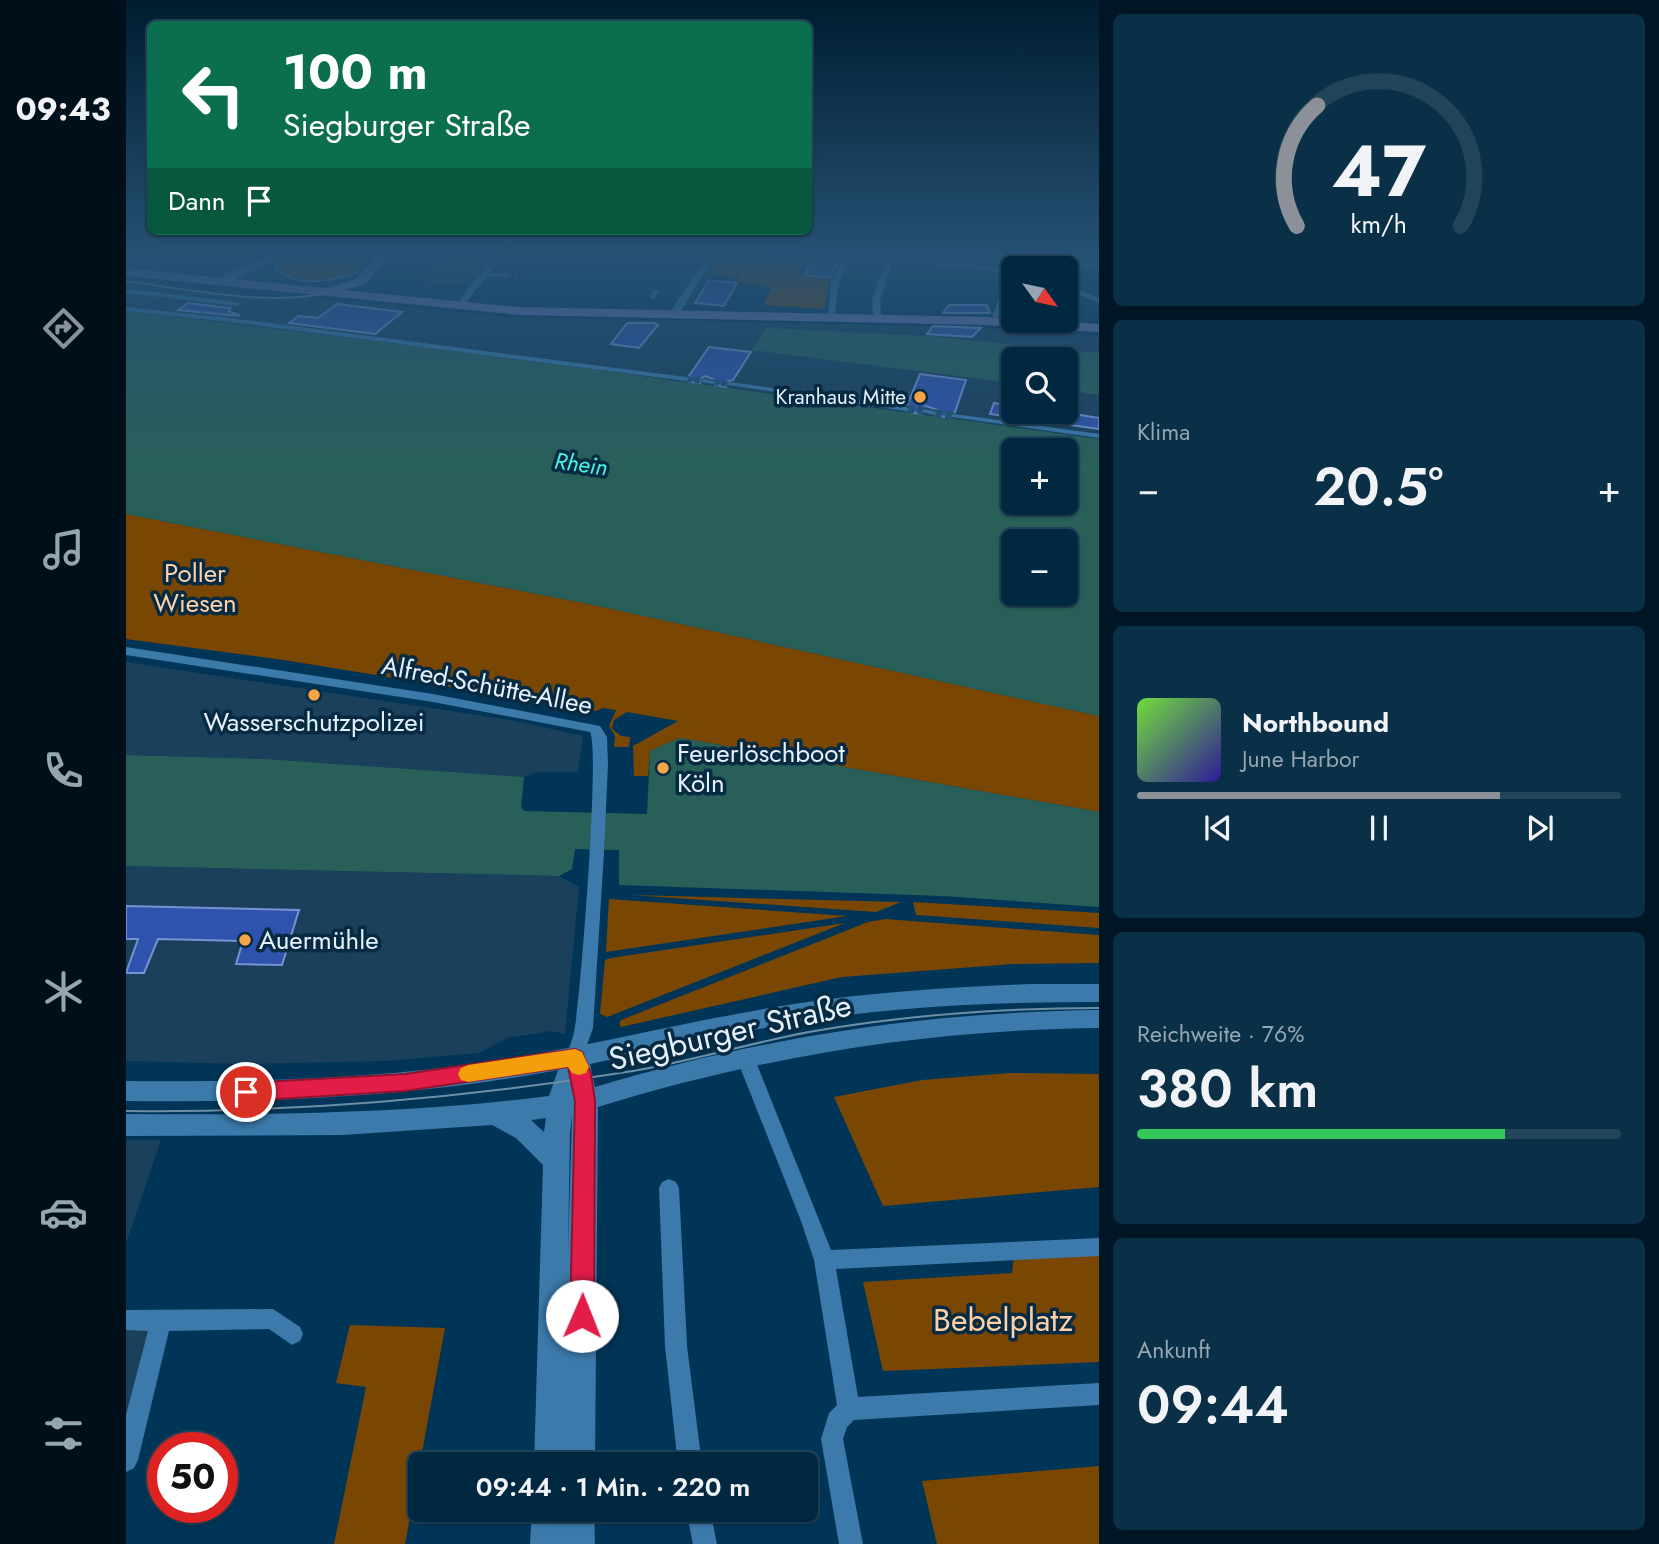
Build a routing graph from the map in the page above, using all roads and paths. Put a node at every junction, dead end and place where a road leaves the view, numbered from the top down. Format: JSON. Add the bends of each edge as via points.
{"nodes":[{"id":1,"x":295,"y":328,"type":"edge"},
{"id":2,"x":686,"y":379,"type":"tunnel mouth"},
{"id":3,"x":704,"y":381,"type":"tunnel mouth"},
{"id":4,"x":713,"y":382,"type":"tunnel mouth"},
{"id":5,"x":730,"y":384,"type":"tunnel mouth"},
{"id":6,"x":905,"y":409,"type":"tunnel mouth"},
{"id":7,"x":925,"y":411,"type":"tunnel mouth"},
{"id":8,"x":934,"y":413,"type":"tunnel mouth"},
{"id":9,"x":954,"y":415,"type":"tunnel mouth"},
{"id":10,"x":1099,"y":436,"type":"edge"},
{"id":11,"x":126,"y":651,"type":"edge"},
{"id":12,"x":1099,"y":993,"type":"edge"},
{"id":13,"x":1099,"y":1019,"type":"edge"},
{"id":14,"x":575,"y":1057,"type":"junction"},
{"id":15,"x":745,"y":1057,"type":"junction"},
{"id":16,"x":126,"y":1091,"type":"edge"},
{"id":17,"x":568,"y":1107,"type":"junction"},
{"id":18,"x":494,"y":1113,"type":"junction"},
{"id":19,"x":126,"y":1125,"type":"edge"},
{"id":20,"x":556,"y":1160,"type":"junction"},
{"id":21,"x":669,"y":1188,"type":"dead end"},
{"id":22,"x":1099,"y":1247,"type":"edge"},
{"id":23,"x":824,"y":1260,"type":"junction"},
{"id":24,"x":126,"y":1320,"type":"edge"},
{"id":25,"x":161,"y":1321,"type":"junction"},
{"id":26,"x":292,"y":1334,"type":"dead end"},
{"id":27,"x":1099,"y":1394,"type":"edge"},
{"id":28,"x":849,"y":1409,"type":"junction"},
{"id":29,"x":550,"y":1452,"type":"edge"},
{"id":30,"x":579,"y":1452,"type":"edge"},
{"id":31,"x":688,"y":1452,"type":"edge"},
{"id":32,"x":126,"y":1460,"type":"edge"},
{"id":33,"x":548,"y":1522,"type":"edge"},
{"id":34,"x":578,"y":1522,"type":"edge"},
{"id":35,"x":700,"y":1522,"type":"edge"},
{"id":36,"x":547,"y":1544,"type":"edge"},
{"id":37,"x":578,"y":1544,"type":"edge"},
{"id":38,"x":705,"y":1544,"type":"edge"},
{"id":39,"x":851,"y":1544,"type":"edge"}],
"edges":[{"from":1,"to":2,"type":"street"},
{"from":3,"to":4,"type":"street"},
{"from":5,"to":6,"type":"street"},
{"from":7,"to":8,"type":"street"},
{"from":9,"to":10,"type":"street"},
{"from":11,"to":14,"type":"street","name":"Alfred-Schütte-Allee","via":[[433,698],[595,729],[600,737],[596,853],[584,1028]]},
{"from":12,"to":14,"type":"main road","name":"Siegburger Straße","via":[[955,996],[828,1009]]},
{"from":13,"to":15,"type":"main road","name":"Siegburger Straße","via":[[1023,1019],[864,1033]]},
{"from":14,"to":16,"type":"main road","name":"Siegburger Straße","via":[[405,1083],[198,1094]]},
{"from":14,"to":17,"type":"main road"},
{"from":15,"to":17,"type":"main road","name":"Siegburger Straße"},
{"from":15,"to":23,"type":"street"},
{"from":17,"to":18,"type":"main road","name":"Siegburger Straße"},
{"from":17,"to":20,"type":"main road"},
{"from":17,"to":30,"type":"main road"},
{"from":18,"to":19,"type":"main road","name":"Siegburger Straße","via":[[234,1127]]},
{"from":18,"to":20,"type":"main road","via":[[525,1130]]},
{"from":20,"to":29,"type":"main road"},
{"from":21,"to":31,"type":"street","via":[[676,1346]]},
{"from":22,"to":23,"type":"street"},
{"from":23,"to":28,"type":"street"},
{"from":24,"to":25,"type":"street"},
{"from":25,"to":26,"type":"street","via":[[273,1319]]},
{"from":25,"to":32,"type":"street"},
{"from":27,"to":28,"type":"street"},
{"from":28,"to":39,"type":"street","via":[[837,1421],[832,1439]]},
{"from":33,"to":36,"type":"main road"},
{"from":34,"to":37,"type":"main road"},
{"from":35,"to":38,"type":"street"}]}
